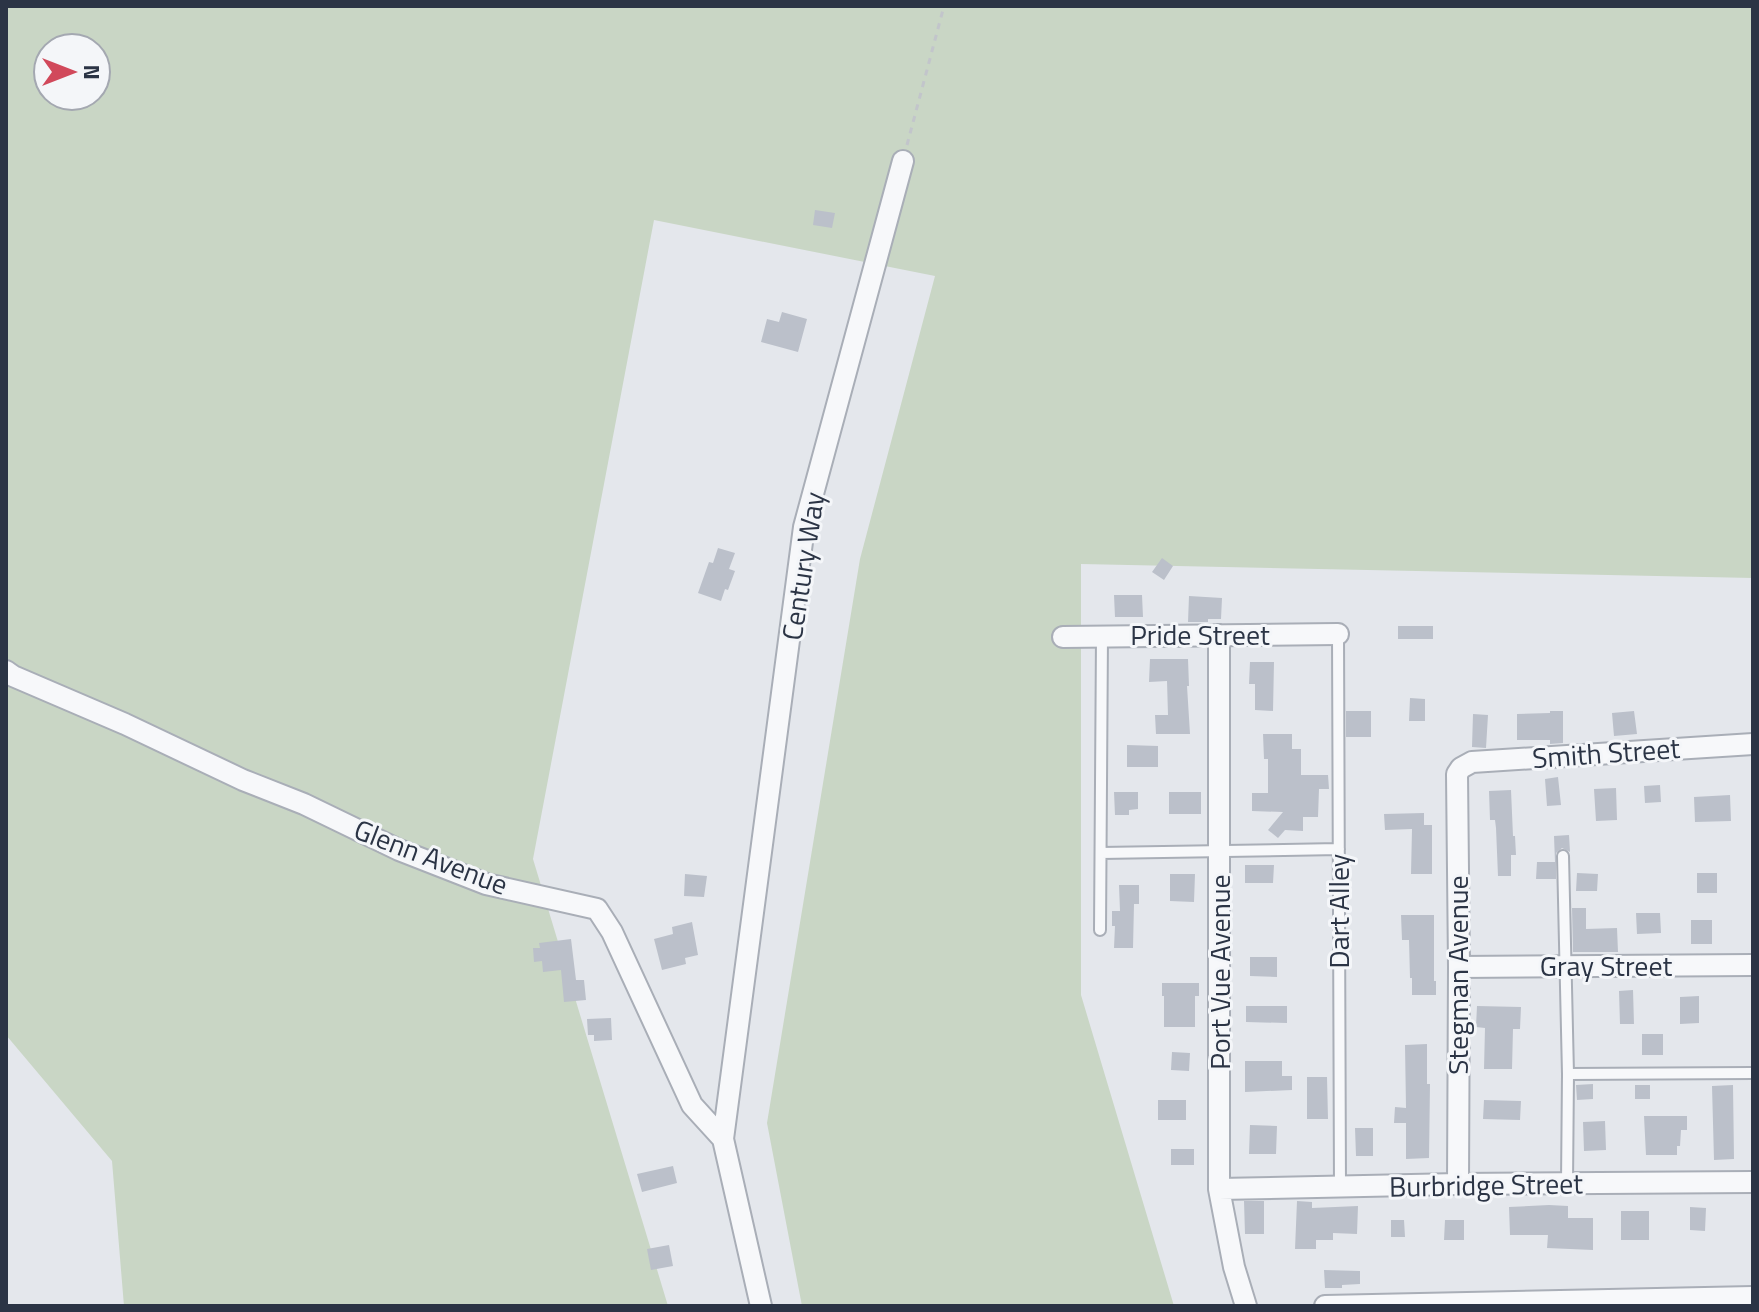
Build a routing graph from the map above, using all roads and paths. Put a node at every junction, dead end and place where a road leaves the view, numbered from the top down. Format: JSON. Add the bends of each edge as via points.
{"nodes":[{"id":1,"x":944,"y":6,"type":"edge"},
{"id":2,"x":903,"y":161,"type":"joint"},
{"id":3,"x":1338,"y":634,"type":"joint"},
{"id":4,"x":1219,"y":635,"type":"junction"},
{"id":5,"x":1102,"y":636,"type":"junction"},
{"id":6,"x":1063,"y":637,"type":"dead end"},
{"id":7,"x":6,"y":671,"type":"edge"},
{"id":8,"x":1753,"y":744,"type":"edge"},
{"id":9,"x":1461,"y":768,"type":"joint"},
{"id":10,"x":1339,"y":849,"type":"junction"},
{"id":11,"x":1220,"y":852,"type":"junction"},
{"id":12,"x":1101,"y":853,"type":"junction"},
{"id":13,"x":1563,"y":856,"type":"dead end"},
{"id":14,"x":1100,"y":930,"type":"dead end"},
{"id":15,"x":1753,"y":965,"type":"edge"},
{"id":16,"x":1565,"y":966,"type":"junction"},
{"id":17,"x":1459,"y":967,"type":"junction"},
{"id":18,"x":1753,"y":1073,"type":"edge"},
{"id":19,"x":1568,"y":1074,"type":"junction"},
{"id":20,"x":723,"y":1139,"type":"junction"},
{"id":21,"x":1753,"y":1182,"type":"edge"},
{"id":22,"x":1567,"y":1183,"type":"junction"},
{"id":23,"x":1458,"y":1184,"type":"junction"},
{"id":24,"x":1340,"y":1187,"type":"junction"},
{"id":25,"x":1219,"y":1189,"type":"junction"},
{"id":26,"x":1753,"y":1297,"type":"edge"},
{"id":27,"x":761,"y":1306,"type":"edge"},
{"id":28,"x":1246,"y":1306,"type":"edge"},
{"id":29,"x":1325,"y":1306,"type":"edge"}],
"edges":[{"from":1,"to":2,"type":"path"},
{"from":2,"to":20,"type":"street","name":"Century Way","via":[[804,527]]},
{"from":3,"to":4,"type":"street","name":"Pride Street"},
{"from":3,"to":10,"type":"lane","name":"Dart Alley"},
{"from":4,"to":5,"type":"street","name":"Pride Street"},
{"from":4,"to":11,"type":"street","name":"Port Vue Avenue"},
{"from":5,"to":6,"type":"street","name":"Pride Street"},
{"from":5,"to":12,"type":"lane"},
{"from":7,"to":20,"type":"street","name":"Glenn Avenue","via":[[399,850],[486,884],[597,909],[692,1105]]},
{"from":8,"to":9,"type":"street","name":"Smith Street","via":[[1472,762]]},
{"from":9,"to":17,"type":"street","name":"Stegman Avenue"},
{"from":10,"to":11,"type":"lane"},
{"from":10,"to":24,"type":"lane","name":"Dart Alley"},
{"from":11,"to":12,"type":"lane"},
{"from":11,"to":25,"type":"street","name":"Port Vue Avenue"},
{"from":12,"to":14,"type":"lane"},
{"from":13,"to":16,"type":"lane"},
{"from":15,"to":16,"type":"street","name":"Gray Street"},
{"from":16,"to":17,"type":"street","name":"Gray Street"},
{"from":16,"to":19,"type":"lane"},
{"from":17,"to":23,"type":"street","name":"Stegman Avenue"},
{"from":18,"to":19,"type":"lane"},
{"from":19,"to":22,"type":"lane"},
{"from":20,"to":27,"type":"street","name":"Glenn Avenue"},
{"from":21,"to":22,"type":"street","name":"Burbridge Street"},
{"from":22,"to":23,"type":"street","name":"Burbridge Street"},
{"from":23,"to":24,"type":"street","name":"Burbridge Street"},
{"from":24,"to":25,"type":"street","name":"Burbridge Street"},
{"from":25,"to":28,"type":"street","name":"Port Vue Avenue"},
{"from":26,"to":29,"type":"street"}]}
